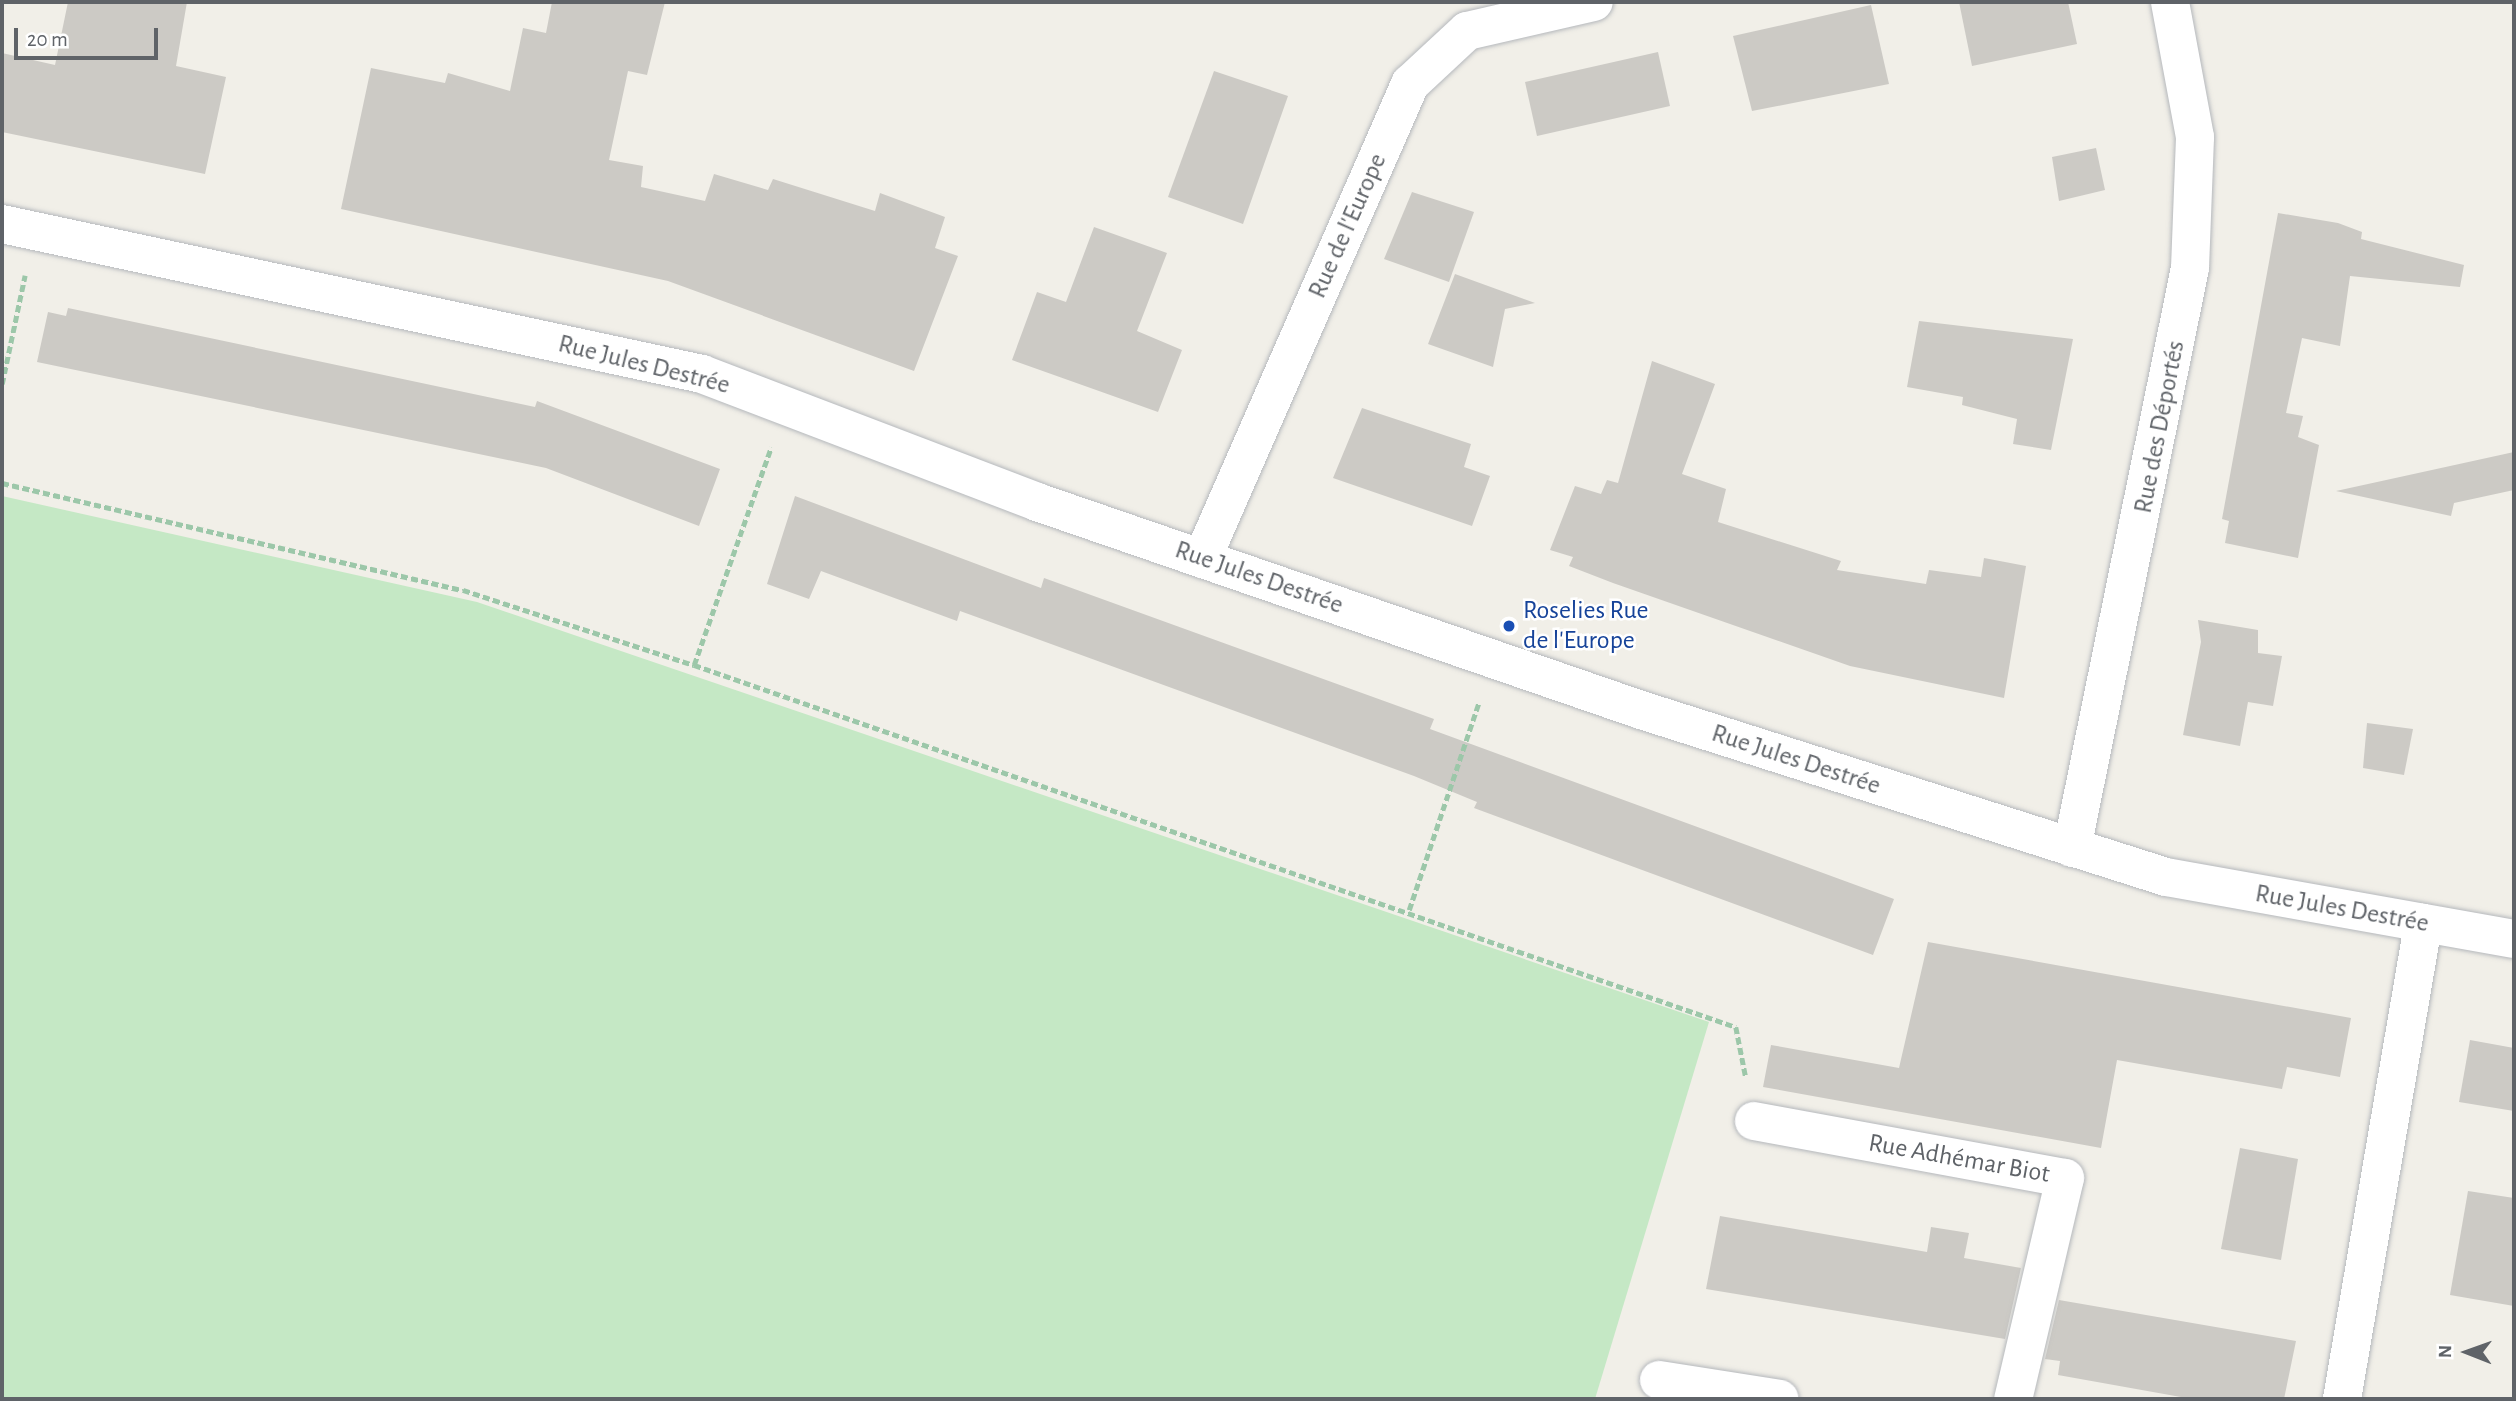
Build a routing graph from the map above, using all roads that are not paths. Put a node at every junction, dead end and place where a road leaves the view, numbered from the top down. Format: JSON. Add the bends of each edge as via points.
{"nodes":[{"id":1,"x":1594,"y":2,"type":"edge"},
{"id":2,"x":2170,"y":2,"type":"edge"},
{"id":3,"x":18,"y":228,"type":"edge"},
{"id":4,"x":1202,"y":559,"type":"junction"},
{"id":5,"x":2073,"y":848,"type":"junction"},
{"id":6,"x":2423,"y":923,"type":"junction"},
{"id":7,"x":2514,"y":939,"type":"edge"},
{"id":8,"x":1754,"y":1121,"type":"road end"},
{"id":9,"x":1659,"y":1380,"type":"dead end"},
{"id":10,"x":1780,"y":1399,"type":"edge"},
{"id":11,"x":2013,"y":1399,"type":"edge"},
{"id":12,"x":2342,"y":1399,"type":"edge"}],
"edges":[{"from":1,"to":4,"type":"street","name":"Rue de l'Europe","via":[[1467,31],[1410,84]]},
{"from":2,"to":5,"type":"street","name":"Rue des Déportés","via":[[2195,137],[2190,268]]},
{"from":3,"to":4,"type":"street","name":"Rue Jules Destrée","via":[[702,374]]},
{"from":4,"to":5,"type":"street","name":"Rue Jules Destrée"},
{"from":5,"to":6,"type":"street","name":"Rue Jules Destrée","via":[[2166,877]]},
{"from":6,"to":7,"type":"street","name":"Rue Jules Destrée"},
{"from":6,"to":12,"type":"street"},
{"from":8,"to":11,"type":"street","name":"Rue Adhémar Biot","via":[[2065,1178]]},
{"from":9,"to":10,"type":"street"}]}
